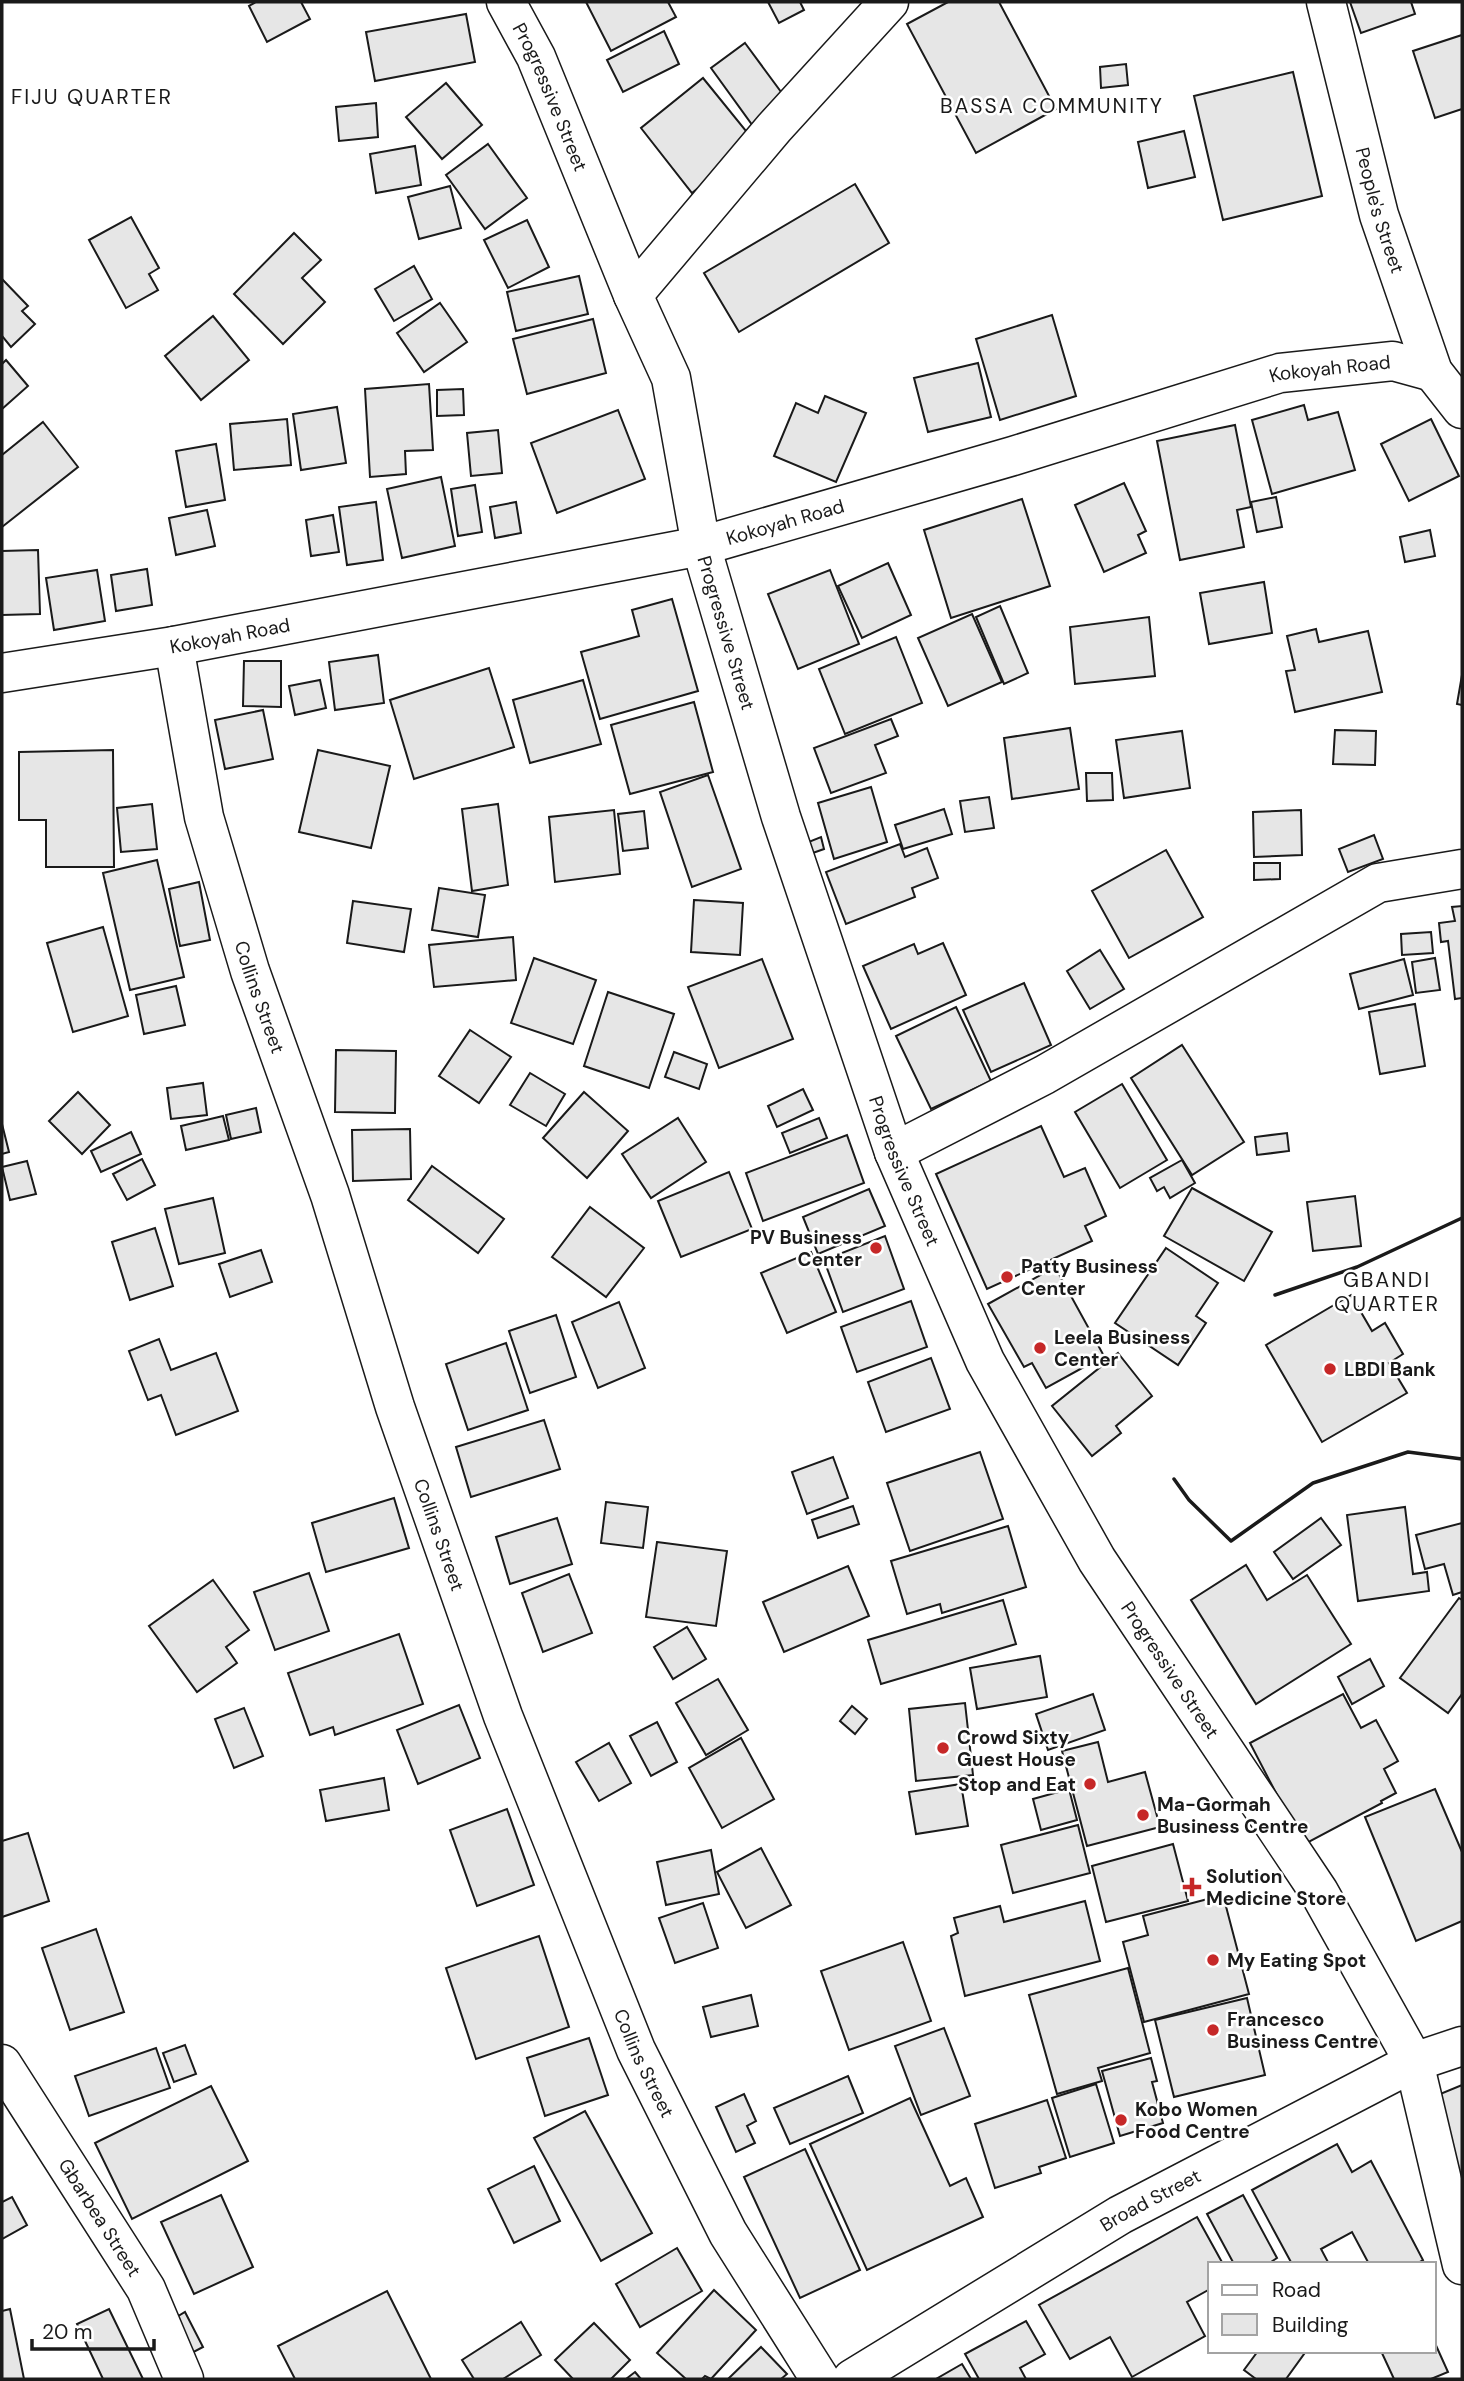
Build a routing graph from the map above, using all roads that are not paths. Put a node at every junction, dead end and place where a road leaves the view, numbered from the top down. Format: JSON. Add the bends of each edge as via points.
{"nodes":[{"id":1,"x":506,"y":2,"type":"edge"},
{"id":2,"x":889,"y":2,"type":"edge"},
{"id":3,"x":1326,"y":2,"type":"edge"},
{"id":4,"x":633,"y":295,"type":"junction"},
{"id":5,"x":1433,"y":372,"type":"junction"},
{"id":6,"x":1462,"y":409,"type":"edge"},
{"id":7,"x":701,"y":546,"type":"junction"},
{"id":8,"x":174,"y":646,"type":"junction"},
{"id":9,"x":2,"y":673,"type":"edge"},
{"id":10,"x":1462,"y":869,"type":"edge"},
{"id":11,"x":894,"y":1152,"type":"junction"},
{"id":12,"x":1462,"y":2046,"type":"edge"},
{"id":13,"x":1414,"y":2062,"type":"junction"},
{"id":14,"x":2,"y":2064,"type":"edge"},
{"id":15,"x":1462,"y":2265,"type":"edge"},
{"id":16,"x":184,"y":2379,"type":"edge"},
{"id":17,"x":820,"y":2379,"type":"edge"},
{"id":18,"x":852,"y":2379,"type":"edge"}],
"edges":[{"from":1,"to":4,"type":"street","name":"Progressive Street","via":[[536,57]]},
{"from":2,"to":4,"type":"street","via":[[774,128]]},
{"from":3,"to":5,"type":"street","name":"People's Street","via":[[1379,215]]},
{"from":4,"to":7,"type":"street","name":"Progressive Street","via":[[671,378]]},
{"from":5,"to":6,"type":"street","name":"People's Street"},
{"from":5,"to":7,"type":"street","name":"Kokoyah Road","via":[[1393,361],[1280,373]]},
{"from":7,"to":8,"type":"street","name":"Kokoyah Road"},
{"from":7,"to":11,"type":"street","name":"Progressive Street","via":[[781,817]]},
{"from":8,"to":9,"type":"street","name":"Kokoyah Road"},
{"from":8,"to":17,"type":"street","name":"Collins Street","via":[[204,817],[250,971],[330,1195],[395,1407],[503,1716],[636,2050],[728,2233]]},
{"from":10,"to":11,"type":"street","via":[[1378,883],[1044,1075]]},
{"from":11,"to":13,"type":"street","name":"Progressive Street","via":[[985,1361],[1097,1560],[1319,1892]]},
{"from":12,"to":13,"type":"street","name":"Broad Street"},
{"from":13,"to":15,"type":"street","name":"Progressive Street"},
{"from":13,"to":18,"type":"street","name":"Broad Street","via":[[1121,2215]]},
{"from":14,"to":16,"type":"street","name":"Gbarbea Street","via":[[146,2289]]}]}
